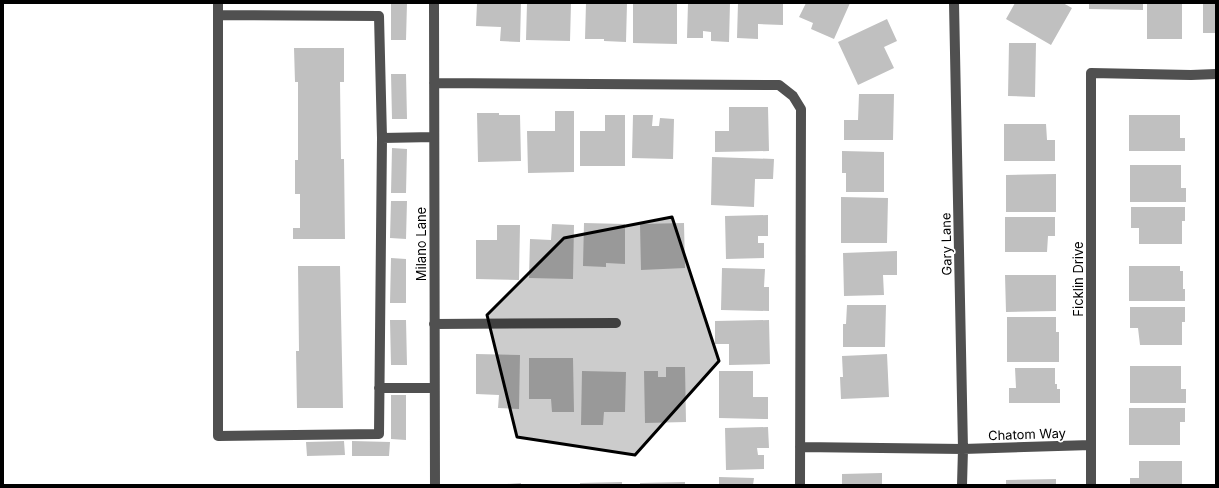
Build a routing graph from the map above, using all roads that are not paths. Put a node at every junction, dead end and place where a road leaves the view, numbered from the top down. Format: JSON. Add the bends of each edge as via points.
{"nodes":[{"id":1,"x":218,"y":3,"type":"edge"},
{"id":2,"x":434,"y":3,"type":"edge"},
{"id":3,"x":954,"y":3,"type":"edge"},
{"id":4,"x":218,"y":16,"type":"junction"},
{"id":5,"x":1216,"y":74,"type":"edge"},
{"id":6,"x":434,"y":83,"type":"junction"},
{"id":7,"x":434,"y":137,"type":"junction"},
{"id":8,"x":382,"y":138,"type":"junction"},
{"id":9,"x":616,"y":323,"type":"dead end"},
{"id":10,"x":434,"y":324,"type":"junction"},
{"id":11,"x":379,"y":388,"type":"junction"},
{"id":12,"x":434,"y":388,"type":"junction"},
{"id":13,"x":1091,"y":445,"type":"junction"},
{"id":14,"x":800,"y":448,"type":"junction"},
{"id":15,"x":963,"y":449,"type":"junction"},
{"id":16,"x":435,"y":485,"type":"edge"},
{"id":17,"x":800,"y":485,"type":"edge"},
{"id":18,"x":962,"y":485,"type":"edge"},
{"id":19,"x":1091,"y":485,"type":"edge"}],
"edges":[{"from":1,"to":4,"type":"street"},
{"from":2,"to":6,"type":"street","name":"Milano Lane"},
{"from":3,"to":15,"type":"street","name":"Gary Lane"},
{"from":4,"to":8,"type":"street","via":[[379,16]]},
{"from":4,"to":11,"type":"street","via":[[218,436],[379,434]]},
{"from":5,"to":13,"type":"street","name":"Ficklin Drive","via":[[1091,73]]},
{"from":6,"to":7,"type":"street","name":"Milano Lane"},
{"from":6,"to":14,"type":"street","via":[[779,86],[793,96],[801,110]]},
{"from":7,"to":8,"type":"street"},
{"from":7,"to":10,"type":"street","name":"Milano Lane"},
{"from":8,"to":11,"type":"street"},
{"from":9,"to":10,"type":"street"},
{"from":10,"to":12,"type":"street","name":"Milano Lane"},
{"from":11,"to":12,"type":"street"},
{"from":12,"to":16,"type":"street","name":"Milano Lane"},
{"from":13,"to":15,"type":"street","name":"Chatom Way"},
{"from":13,"to":19,"type":"street","name":"Ficklin Drive"},
{"from":14,"to":15,"type":"street","name":"Chatom Way"},
{"from":14,"to":17,"type":"street"},
{"from":15,"to":18,"type":"street","name":"Gary Lane"}]}
